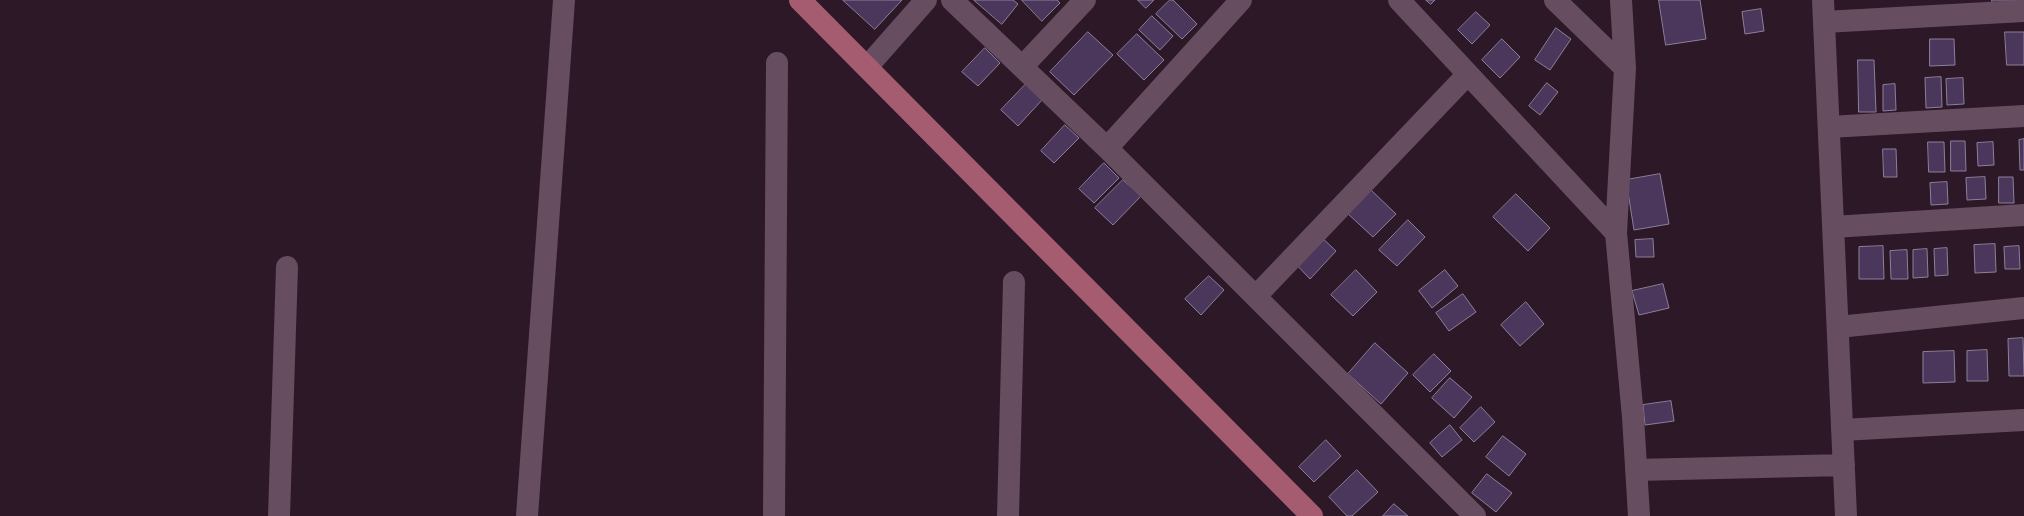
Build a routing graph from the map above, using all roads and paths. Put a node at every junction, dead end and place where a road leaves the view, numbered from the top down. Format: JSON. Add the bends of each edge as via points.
{"nodes":[{"id":1,"x":564,"y":0,"type":"edge"},
{"id":2,"x":800,"y":0,"type":"edge"},
{"id":3,"x":926,"y":0,"type":"edge"},
{"id":4,"x":952,"y":0,"type":"edge"},
{"id":5,"x":1085,"y":0,"type":"edge"},
{"id":6,"x":1241,"y":0,"type":"edge"},
{"id":7,"x":1399,"y":0,"type":"edge"},
{"id":8,"x":1555,"y":0,"type":"edge"},
{"id":9,"x":1621,"y":0,"type":"edge"},
{"id":10,"x":1824,"y":0,"type":"edge"},
{"id":11,"x":2024,"y":11,"type":"edge"},
{"id":12,"x":1824,"y":22,"type":"junction"},
{"id":13,"x":777,"y":63,"type":"dead end"},
{"id":14,"x":867,"y":67,"type":"junction"},
{"id":15,"x":1022,"y":67,"type":"junction"},
{"id":16,"x":1625,"y":68,"type":"junction"},
{"id":17,"x":1468,"y":74,"type":"junction"},
{"id":18,"x":2024,"y":116,"type":"edge"},
{"id":19,"x":1829,"y":127,"type":"junction"},
{"id":20,"x":1107,"y":148,"type":"junction"},
{"id":21,"x":2024,"y":214,"type":"edge"},
{"id":22,"x":1833,"y":227,"type":"junction"},
{"id":23,"x":1616,"y":233,"type":"junction"},
{"id":24,"x":287,"y":267,"type":"dead end"},
{"id":25,"x":1014,"y":282,"type":"dead end"},
{"id":26,"x":1256,"y":296,"type":"junction"},
{"id":27,"x":2024,"y":308,"type":"edge"},
{"id":28,"x":1838,"y":327,"type":"junction"},
{"id":29,"x":2024,"y":420,"type":"edge"},
{"id":30,"x":1842,"y":430,"type":"junction"},
{"id":31,"x":1844,"y":466,"type":"junction"},
{"id":32,"x":1636,"y":470,"type":"junction"},
{"id":33,"x":279,"y":516,"type":"edge"},
{"id":34,"x":526,"y":516,"type":"edge"},
{"id":35,"x":774,"y":516,"type":"edge"},
{"id":36,"x":1008,"y":516,"type":"edge"},
{"id":37,"x":1312,"y":516,"type":"edge"},
{"id":38,"x":1475,"y":516,"type":"edge"},
{"id":39,"x":1639,"y":516,"type":"edge"},
{"id":40,"x":1846,"y":516,"type":"edge"}],
"edges":[{"from":1,"to":34,"type":"street"},
{"from":2,"to":14,"type":"main road"},
{"from":3,"to":14,"type":"street"},
{"from":4,"to":15,"type":"street"},
{"from":5,"to":15,"type":"street"},
{"from":6,"to":20,"type":"street"},
{"from":7,"to":17,"type":"street"},
{"from":8,"to":16,"type":"street"},
{"from":9,"to":16,"type":"street"},
{"from":10,"to":12,"type":"street"},
{"from":11,"to":12,"type":"street"},
{"from":12,"to":19,"type":"street"},
{"from":13,"to":35,"type":"street"},
{"from":14,"to":37,"type":"main road"},
{"from":15,"to":20,"type":"street"},
{"from":16,"to":23,"type":"street"},
{"from":17,"to":23,"type":"street"},
{"from":17,"to":26,"type":"street"},
{"from":18,"to":19,"type":"street"},
{"from":19,"to":22,"type":"street"},
{"from":20,"to":26,"type":"street"},
{"from":21,"to":22,"type":"street"},
{"from":22,"to":28,"type":"street"},
{"from":23,"to":32,"type":"street"},
{"from":24,"to":33,"type":"street"},
{"from":25,"to":36,"type":"street"},
{"from":26,"to":38,"type":"street"},
{"from":27,"to":28,"type":"street"},
{"from":28,"to":30,"type":"street"},
{"from":29,"to":30,"type":"street"},
{"from":30,"to":31,"type":"street"},
{"from":31,"to":32,"type":"street"},
{"from":31,"to":40,"type":"street"},
{"from":32,"to":39,"type":"street"}]}
